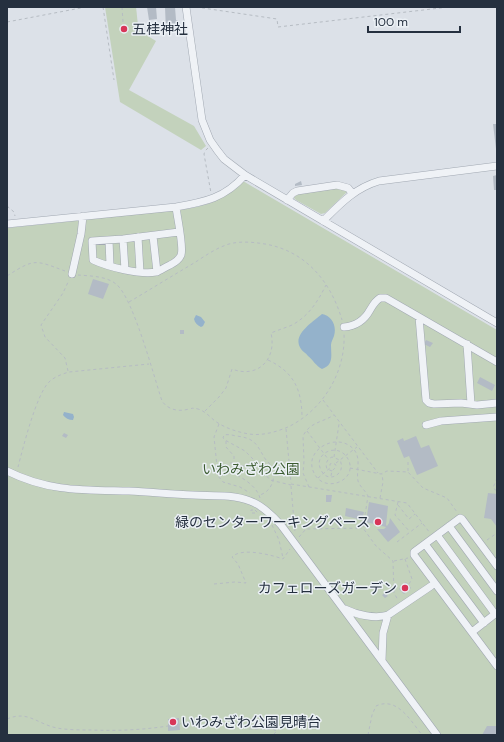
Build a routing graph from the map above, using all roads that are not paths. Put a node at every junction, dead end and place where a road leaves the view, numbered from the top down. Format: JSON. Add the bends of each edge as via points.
{"nodes":[{"id":1,"x":186,"y":7,"type":"edge"},
{"id":2,"x":497,"y":166,"type":"edge"},
{"id":3,"x":244,"y":175,"type":"junction"},
{"id":4,"x":352,"y":193,"type":"junction"},
{"id":5,"x":287,"y":200,"type":"junction"},
{"id":6,"x":176,"y":207,"type":"junction"},
{"id":7,"x":83,"y":216,"type":"junction"},
{"id":8,"x":323,"y":221,"type":"junction"},
{"id":9,"x":7,"y":224,"type":"edge"},
{"id":10,"x":179,"y":232,"type":"junction"},
{"id":11,"x":153,"y":236,"type":"junction"},
{"id":12,"x":138,"y":237,"type":"junction"},
{"id":13,"x":123,"y":239,"type":"junction"},
{"id":14,"x":109,"y":240,"type":"junction"},
{"id":15,"x":110,"y":265,"type":"junction"},
{"id":16,"x":125,"y":270,"type":"junction"},
{"id":17,"x":140,"y":272,"type":"junction"},
{"id":18,"x":156,"y":272,"type":"junction"},
{"id":19,"x":72,"y":274,"type":"road end"},
{"id":20,"x":419,"y":317,"type":"junction"},
{"id":21,"x":497,"y":323,"type":"edge"},
{"id":22,"x":344,"y":327,"type":"road end"},
{"id":23,"x":467,"y":344,"type":"junction"},
{"id":24,"x":497,"y":362,"type":"edge"},
{"id":25,"x":497,"y":403,"type":"edge"},
{"id":26,"x":471,"y":404,"type":"junction"},
{"id":27,"x":497,"y":417,"type":"edge"},
{"id":28,"x":426,"y":425,"type":"dead end"},
{"id":29,"x":7,"y":471,"type":"edge"},
{"id":30,"x":449,"y":526,"type":"junction"},
{"id":31,"x":434,"y":534,"type":"junction"},
{"id":32,"x":425,"y":544,"type":"junction"},
{"id":33,"x":497,"y":566,"type":"edge"},
{"id":34,"x":431,"y":586,"type":"dead end"},
{"id":35,"x":497,"y":591,"type":"edge"},
{"id":36,"x":343,"y":608,"type":"junction"},
{"id":37,"x":388,"y":615,"type":"junction"},
{"id":38,"x":496,"y":615,"type":"edge"},
{"id":39,"x":484,"y":623,"type":"junction"},
{"id":40,"x":472,"y":632,"type":"junction"},
{"id":41,"x":382,"y":661,"type":"junction"},
{"id":42,"x":497,"y":666,"type":"edge"},
{"id":43,"x":437,"y":735,"type":"edge"}],
"edges":[{"from":1,"to":3,"type":"street","via":[[202,120],[224,159]]},
{"from":2,"to":4,"type":"street","via":[[379,181]]},
{"from":3,"to":5,"type":"street"},
{"from":3,"to":6,"type":"street","via":[[223,194],[200,203]]},
{"from":4,"to":5,"type":"street","via":[[348,188],[337,185],[297,191]]},
{"from":4,"to":8,"type":"street"},
{"from":5,"to":8,"type":"street"},
{"from":6,"to":7,"type":"street"},
{"from":6,"to":10,"type":"street"},
{"from":7,"to":9,"type":"street"},
{"from":7,"to":19,"type":"street"},
{"from":8,"to":21,"type":"street"},
{"from":10,"to":11,"type":"street"},
{"from":10,"to":18,"type":"street","via":[[181,256],[173,264]]},
{"from":11,"to":12,"type":"street"},
{"from":11,"to":18,"type":"street"},
{"from":12,"to":13,"type":"street"},
{"from":12,"to":17,"type":"street"},
{"from":13,"to":14,"type":"street"},
{"from":13,"to":16,"type":"street"},
{"from":14,"to":15,"type":"street"},
{"from":14,"to":15,"type":"street","via":[[92,241],[93,260]]},
{"from":15,"to":16,"type":"street"},
{"from":16,"to":17,"type":"street"},
{"from":17,"to":18,"type":"street"},
{"from":20,"to":22,"type":"street","via":[[386,298],[380,298],[359,323]]},
{"from":20,"to":23,"type":"street"},
{"from":20,"to":26,"type":"street","via":[[426,400],[429,404]]},
{"from":23,"to":24,"type":"street"},
{"from":23,"to":26,"type":"street"},
{"from":25,"to":26,"type":"street"},
{"from":27,"to":28,"type":"street","via":[[441,420]]},
{"from":29,"to":36,"type":"street","via":[[48,486],[70,490],[227,496],[244,499],[276,519]]},
{"from":30,"to":31,"type":"street"},
{"from":30,"to":33,"type":"street","via":[[462,518]]},
{"from":30,"to":35,"type":"street"},
{"from":31,"to":32,"type":"street"},
{"from":31,"to":38,"type":"street"},
{"from":32,"to":39,"type":"street"},
{"from":32,"to":40,"type":"street","via":[[414,552],[414,555]]},
{"from":34,"to":37,"type":"street"},
{"from":36,"to":37,"type":"street","via":[[375,617]]},
{"from":36,"to":41,"type":"street"},
{"from":37,"to":41,"type":"street","via":[[383,633]]},
{"from":38,"to":39,"type":"street"},
{"from":39,"to":40,"type":"street"},
{"from":40,"to":42,"type":"street"},
{"from":41,"to":43,"type":"street"}]}
